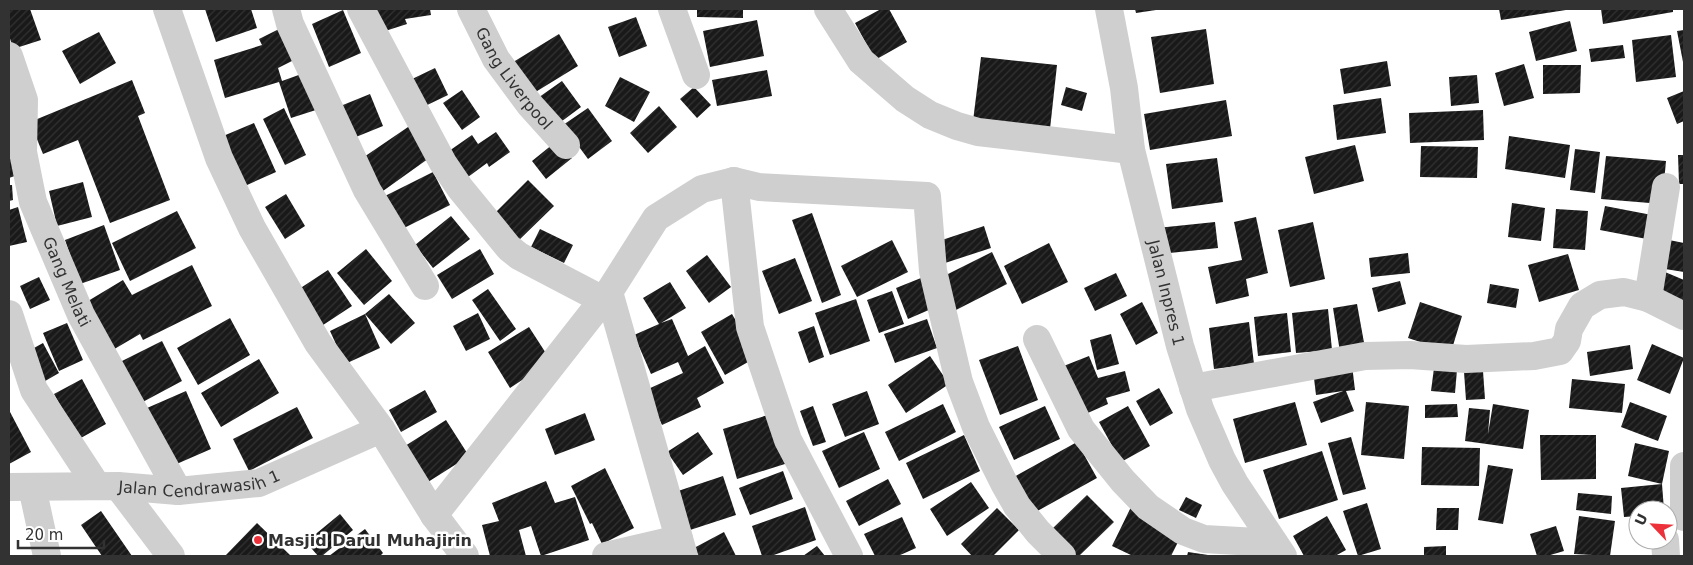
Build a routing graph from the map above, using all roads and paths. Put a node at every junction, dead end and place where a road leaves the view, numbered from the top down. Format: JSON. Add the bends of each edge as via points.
{"nodes":[{"id":1,"x":167,"y":9,"type":"edge"},
{"id":2,"x":286,"y":9,"type":"edge"},
{"id":3,"x":361,"y":9,"type":"edge"},
{"id":4,"x":471,"y":9,"type":"edge"},
{"id":5,"x":672,"y":9,"type":"edge"},
{"id":6,"x":828,"y":9,"type":"edge"},
{"id":7,"x":1109,"y":9,"type":"edge"},
{"id":8,"x":9,"y":56,"type":"edge"},
{"id":9,"x":696,"y":75,"type":"dead end"},
{"id":10,"x":566,"y":145,"type":"dead end"},
{"id":11,"x":1132,"y":150,"type":"junction"},
{"id":12,"x":734,"y":181,"type":"junction"},
{"id":13,"x":1666,"y":187,"type":"dead end"},
{"id":14,"x":426,"y":286,"type":"dead end"},
{"id":15,"x":606,"y":296,"type":"junction"},
{"id":16,"x":1648,"y":298,"type":"junction"},
{"id":17,"x":9,"y":314,"type":"edge"},
{"id":18,"x":1684,"y":316,"type":"edge"},
{"id":19,"x":1037,"y":339,"type":"dead end"},
{"id":20,"x":1193,"y":388,"type":"junction"},
{"id":21,"x":381,"y":429,"type":"junction"},
{"id":22,"x":1684,"y":466,"type":"edge"},
{"id":23,"x":108,"y":486,"type":"junction"},
{"id":24,"x":20,"y":487,"type":"edge"},
{"id":25,"x":178,"y":491,"type":"junction"},
{"id":26,"x":434,"y":515,"type":"junction"},
{"id":27,"x":1684,"y":517,"type":"edge"},
{"id":28,"x":681,"y":548,"type":"edge"},
{"id":29,"x":1278,"y":550,"type":"edge"},
{"id":30,"x":47,"y":556,"type":"edge"},
{"id":31,"x":171,"y":556,"type":"edge"},
{"id":32,"x":465,"y":556,"type":"edge"},
{"id":33,"x":606,"y":556,"type":"edge"},
{"id":34,"x":849,"y":556,"type":"edge"},
{"id":35,"x":1062,"y":556,"type":"edge"}],
"edges":[{"from":1,"to":21,"type":"street","via":[[219,158],[252,228],[318,343]]},
{"from":2,"to":14,"type":"street","via":[[367,190]]},
{"from":3,"to":15,"type":"street","via":[[443,163],[509,248]]},
{"from":4,"to":10,"type":"street","name":"Gang Liverpool","via":[[496,59],[530,105]]},
{"from":5,"to":9,"type":"street"},
{"from":6,"to":11,"type":"street","via":[[862,61],[930,115],[978,132]]},
{"from":7,"to":11,"type":"street","name":"Jalan Inpres 1"},
{"from":8,"to":25,"type":"street","name":"Gang Melati","via":[[24,100],[23,152],[33,202],[81,315]]},
{"from":11,"to":20,"type":"street","name":"Jalan Inpres 1"},
{"from":12,"to":15,"type":"street","via":[[702,189],[656,218]]},
{"from":12,"to":34,"type":"street","via":[[750,327],[788,440]]},
{"from":12,"to":35,"type":"street","via":[[759,187],[928,196],[933,271],[959,382],[976,426],[1017,506]]},
{"from":13,"to":16,"type":"street"},
{"from":15,"to":26,"type":"street"},
{"from":15,"to":28,"type":"street"},
{"from":16,"to":18,"type":"street"},
{"from":16,"to":20,"type":"street","via":[[1624,292],[1600,296],[1582,306],[1560,351],[1546,354],[1466,359],[1365,356]]},
{"from":17,"to":23,"type":"street","via":[[34,390]]},
{"from":19,"to":29,"type":"street","via":[[1081,429],[1148,507],[1183,531],[1204,539]]},
{"from":20,"to":29,"type":"street","name":"Jalan Inpres 1","via":[[1222,460]]},
{"from":21,"to":25,"type":"street","name":"Jalan Cendrawasih 1","via":[[258,483]]},
{"from":21,"to":26,"type":"street"},
{"from":22,"to":27,"type":"street"},
{"from":23,"to":24,"type":"street","name":"Jalan Cendrawasih 1"},
{"from":23,"to":25,"type":"street","name":"Jalan Cendrawasih 1"},
{"from":23,"to":31,"type":"street"},
{"from":24,"to":30,"type":"street"},
{"from":26,"to":32,"type":"street"},
{"from":28,"to":33,"type":"street"}]}
